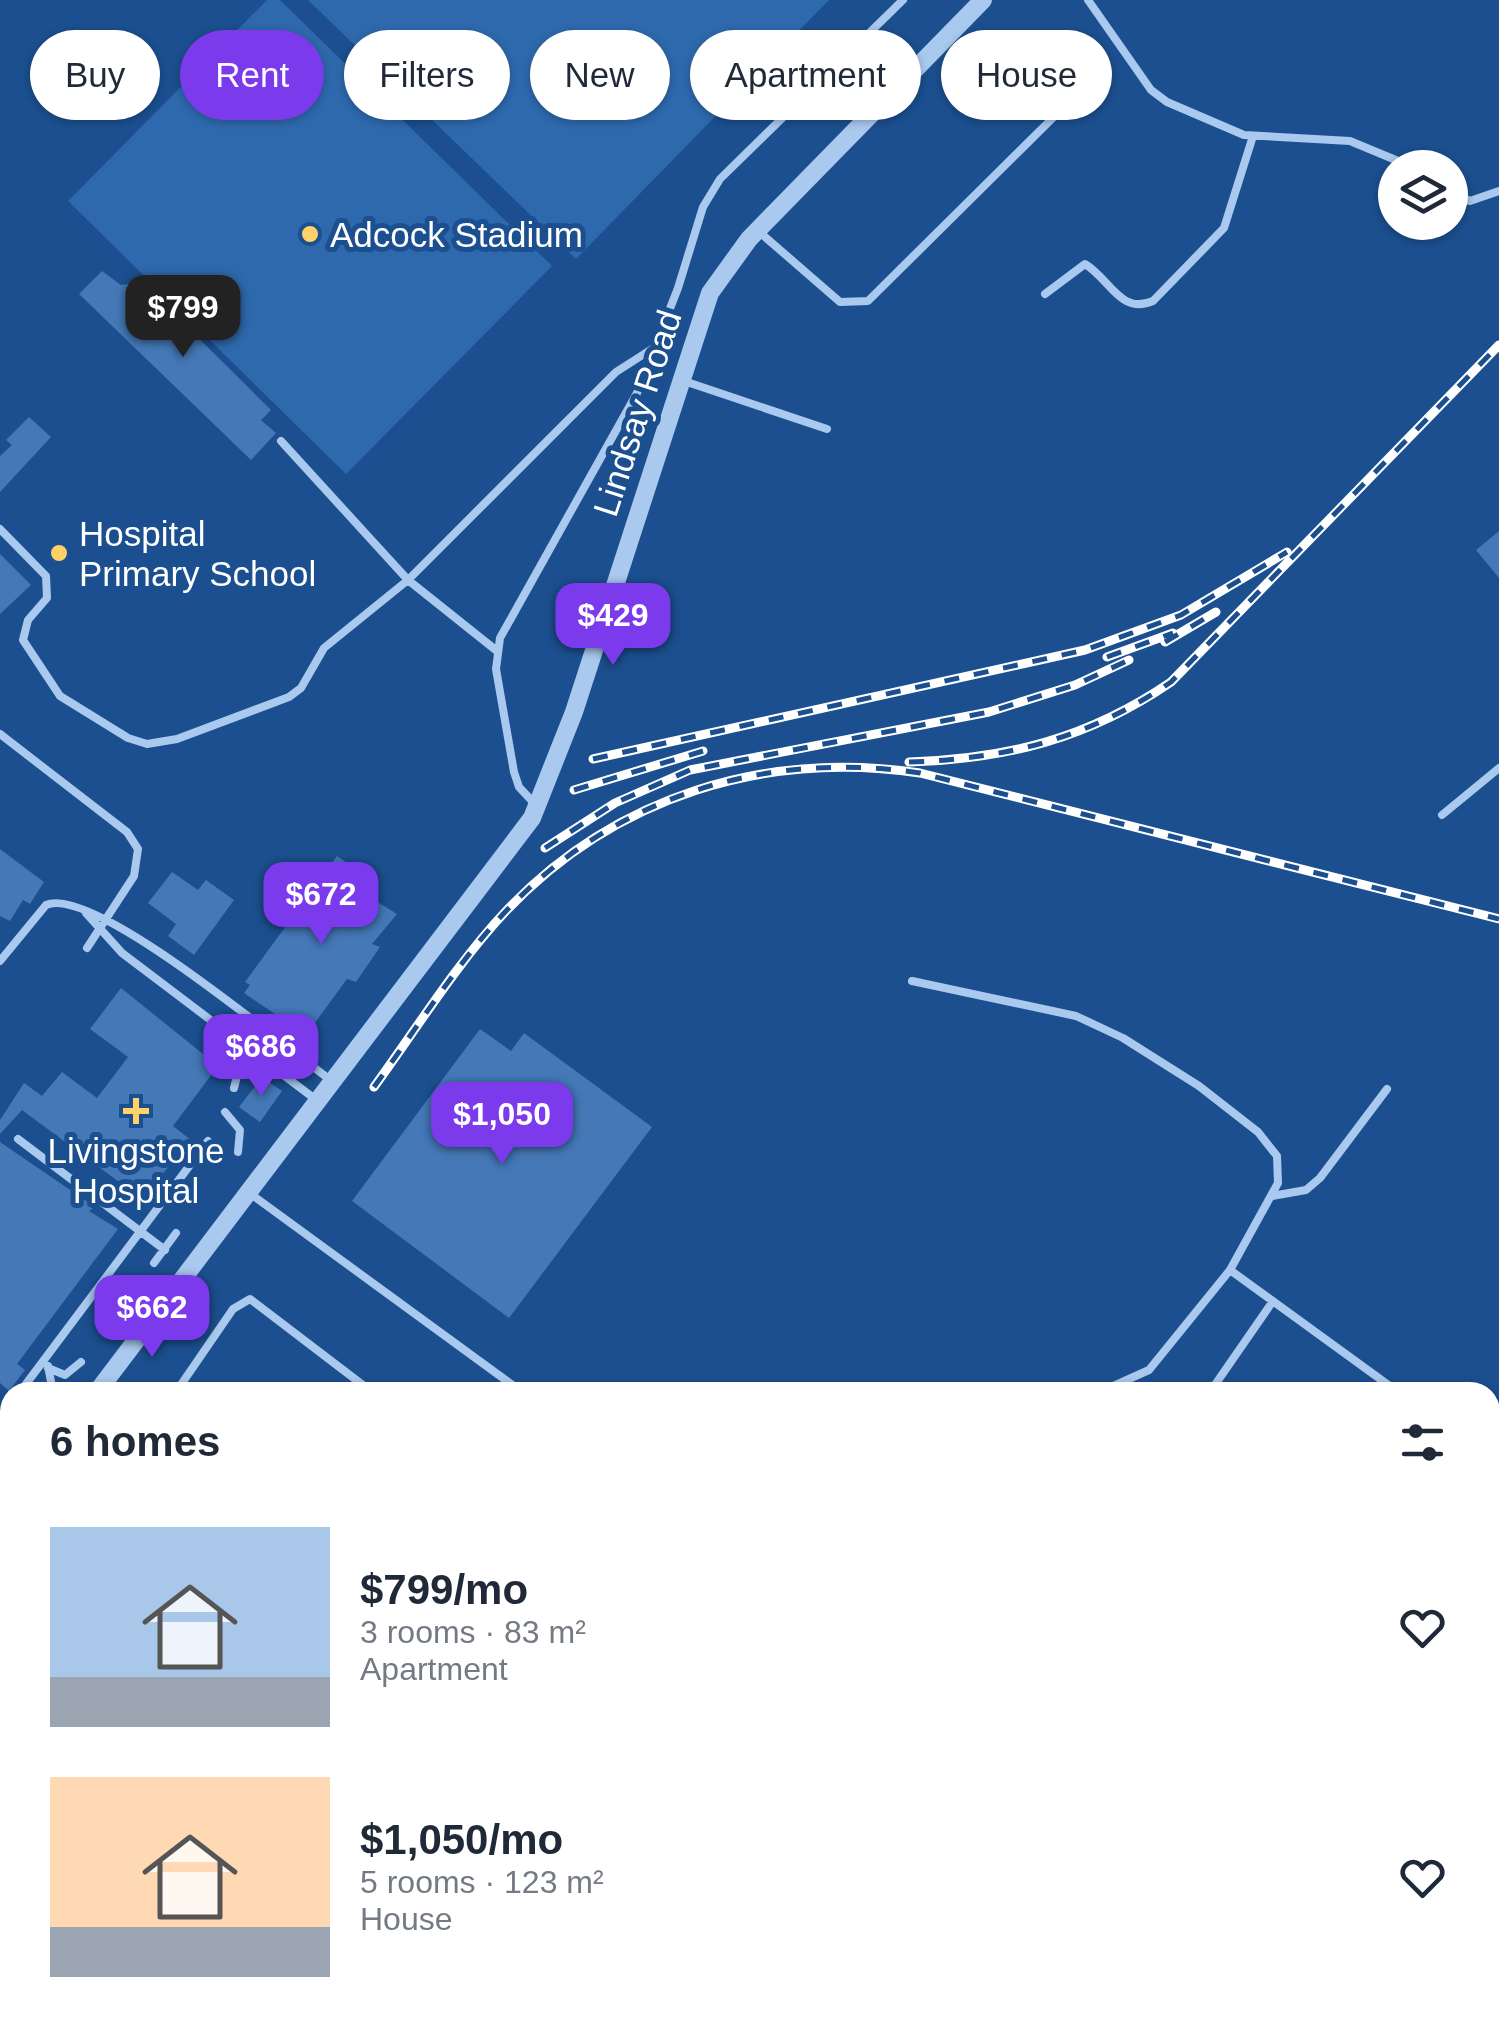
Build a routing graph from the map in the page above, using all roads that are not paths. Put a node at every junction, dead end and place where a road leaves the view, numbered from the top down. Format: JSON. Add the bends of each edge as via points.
{"nodes":[{"id":1,"x":903,"y":0,"type":"edge"},
{"id":2,"x":983,"y":0,"type":"edge"},
{"id":3,"x":1088,"y":0,"type":"edge"},
{"id":4,"x":1051,"y":120,"type":"edge"},
{"id":5,"x":1253,"y":136,"type":"junction"},
{"id":6,"x":1378,"y":153,"type":"edge"},
{"id":7,"x":1499,"y":191,"type":"edge"},
{"id":8,"x":1468,"y":200,"type":"edge"},
{"id":9,"x":757,"y":230,"type":"junction"},
{"id":10,"x":1045,"y":294,"type":"dead end"},
{"id":11,"x":655,"y":347,"type":"junction"},
{"id":12,"x":681,"y":380,"type":"junction"},
{"id":13,"x":827,"y":429,"type":"dead end"},
{"id":14,"x":281,"y":441,"type":"dead end"},
{"id":15,"x":0,"y":529,"type":"edge"},
{"id":16,"x":408,"y":580,"type":"junction"},
{"id":17,"x":497,"y":651,"type":"junction"},
{"id":18,"x":0,"y":734,"type":"edge"},
{"id":19,"x":1499,"y":768,"type":"edge"},
{"id":20,"x":537,"y":806,"type":"junction"},
{"id":21,"x":1442,"y":815,"type":"dead end"},
{"id":22,"x":83,"y":910,"type":"junction"},
{"id":23,"x":107,"y":921,"type":"junction"},
{"id":24,"x":102,"y":930,"type":"junction"},
{"id":25,"x":88,"y":948,"type":"dead end"},
{"id":26,"x":0,"y":960,"type":"edge"},
{"id":27,"x":912,"y":981,"type":"dead end"},
{"id":28,"x":263,"y":1032,"type":"junction"},
{"id":29,"x":248,"y":1048,"type":"junction"},
{"id":30,"x":332,"y":1080,"type":"junction"},
{"id":31,"x":234,"y":1088,"type":"dead end"},
{"id":32,"x":1386,"y":1090,"type":"dead end"},
{"id":33,"x":317,"y":1100,"type":"junction"},
{"id":34,"x":225,"y":1112,"type":"dead end"},
{"id":35,"x":18,"y":1139,"type":"dead end"},
{"id":36,"x":208,"y":1141,"type":"dead end"},
{"id":37,"x":238,"y":1152,"type":"dead end"},
{"id":38,"x":248,"y":1192,"type":"junction"},
{"id":39,"x":1272,"y":1196,"type":"junction"},
{"id":40,"x":141,"y":1232,"type":"junction"},
{"id":41,"x":176,"y":1233,"type":"dead end"},
{"id":42,"x":165,"y":1250,"type":"junction"},
{"id":43,"x":154,"y":1263,"type":"dead end"},
{"id":44,"x":1230,"y":1270,"type":"junction"},
{"id":45,"x":1273,"y":1302,"type":"junction"},
{"id":46,"x":80,"y":1362,"type":"dead end"},
{"id":47,"x":48,"y":1365,"type":"junction"},
{"id":48,"x":30,"y":1382,"type":"edge"},
{"id":49,"x":51,"y":1382,"type":"edge"},
{"id":50,"x":105,"y":1382,"type":"edge"},
{"id":51,"x":183,"y":1382,"type":"edge"},
{"id":52,"x":359,"y":1382,"type":"edge"},
{"id":53,"x":508,"y":1382,"type":"edge"},
{"id":54,"x":1122,"y":1382,"type":"edge"},
{"id":55,"x":1217,"y":1382,"type":"edge"},
{"id":56,"x":1384,"y":1382,"type":"edge"}],
"edges":[{"from":1,"to":11,"type":"lane","via":[[720,180],[703,207]]},
{"from":2,"to":9,"type":"street","name":"Lindsay Road"},
{"from":3,"to":5,"type":"lane","via":[[1158,97]]},
{"from":4,"to":9,"type":"lane","via":[[868,301],[840,302]]},
{"from":5,"to":6,"type":"lane","via":[[1350,141]]},
{"from":5,"to":10,"type":"lane","via":[[1224,228],[1153,301],[1126,304],[1085,264]]},
{"from":7,"to":8,"type":"lane"},
{"from":9,"to":12,"type":"street","name":"Lindsay Road","via":[[710,293]]},
{"from":11,"to":16,"type":"lane","via":[[616,372]]},
{"from":11,"to":17,"type":"lane","via":[[637,393],[506,622]]},
{"from":12,"to":13,"type":"lane"},
{"from":12,"to":20,"type":"street","name":"Lindsay Road"},
{"from":14,"to":16,"type":"lane"},
{"from":15,"to":16,"type":"lane","via":[[46,576],[47,598],[28,620],[23,640],[43,676],[60,696],[146,744],[290,698],[324,648]]},
{"from":16,"to":17,"type":"lane"},
{"from":17,"to":20,"type":"lane","via":[[514,772]]},
{"from":18,"to":23,"type":"lane","via":[[127,832],[138,848],[134,876]]},
{"from":19,"to":21,"type":"lane"},
{"from":20,"to":30,"type":"street","name":"Lindsay Road"},
{"from":22,"to":23,"type":"lane"},
{"from":22,"to":24,"type":"lane"},
{"from":22,"to":26,"type":"lane","via":[[60,901],[46,905]]},
{"from":23,"to":24,"type":"lane"},
{"from":23,"to":28,"type":"lane","via":[[165,955]]},
{"from":24,"to":25,"type":"lane"},
{"from":24,"to":29,"type":"lane","via":[[122,954]]},
{"from":27,"to":39,"type":"lane","via":[[1076,1016],[1152,1052],[1271,1145],[1280,1171]]},
{"from":28,"to":29,"type":"lane"},
{"from":28,"to":30,"type":"lane"},
{"from":29,"to":31,"type":"lane"},
{"from":29,"to":33,"type":"lane"},
{"from":30,"to":33,"type":"street","name":"Lindsay Road"},
{"from":32,"to":39,"type":"lane","via":[[1320,1178],[1306,1190]]},
{"from":33,"to":38,"type":"street","name":"Lindsay Road"},
{"from":34,"to":37,"type":"lane","via":[[242,1135]]},
{"from":35,"to":40,"type":"lane"},
{"from":36,"to":40,"type":"lane"},
{"from":38,"to":50,"type":"street","name":"Lindsay Road"},
{"from":38,"to":53,"type":"lane"},
{"from":39,"to":44,"type":"lane"},
{"from":40,"to":42,"type":"lane"},
{"from":40,"to":47,"type":"lane"},
{"from":41,"to":42,"type":"lane"},
{"from":42,"to":43,"type":"lane"},
{"from":44,"to":45,"type":"lane"},
{"from":44,"to":54,"type":"lane","via":[[1149,1370]]},
{"from":45,"to":55,"type":"lane"},
{"from":45,"to":56,"type":"lane"},
{"from":46,"to":47,"type":"lane","via":[[65,1375]]},
{"from":47,"to":48,"type":"lane"},
{"from":47,"to":49,"type":"lane"},
{"from":51,"to":52,"type":"lane","via":[[233,1309],[250,1300]]}]}
